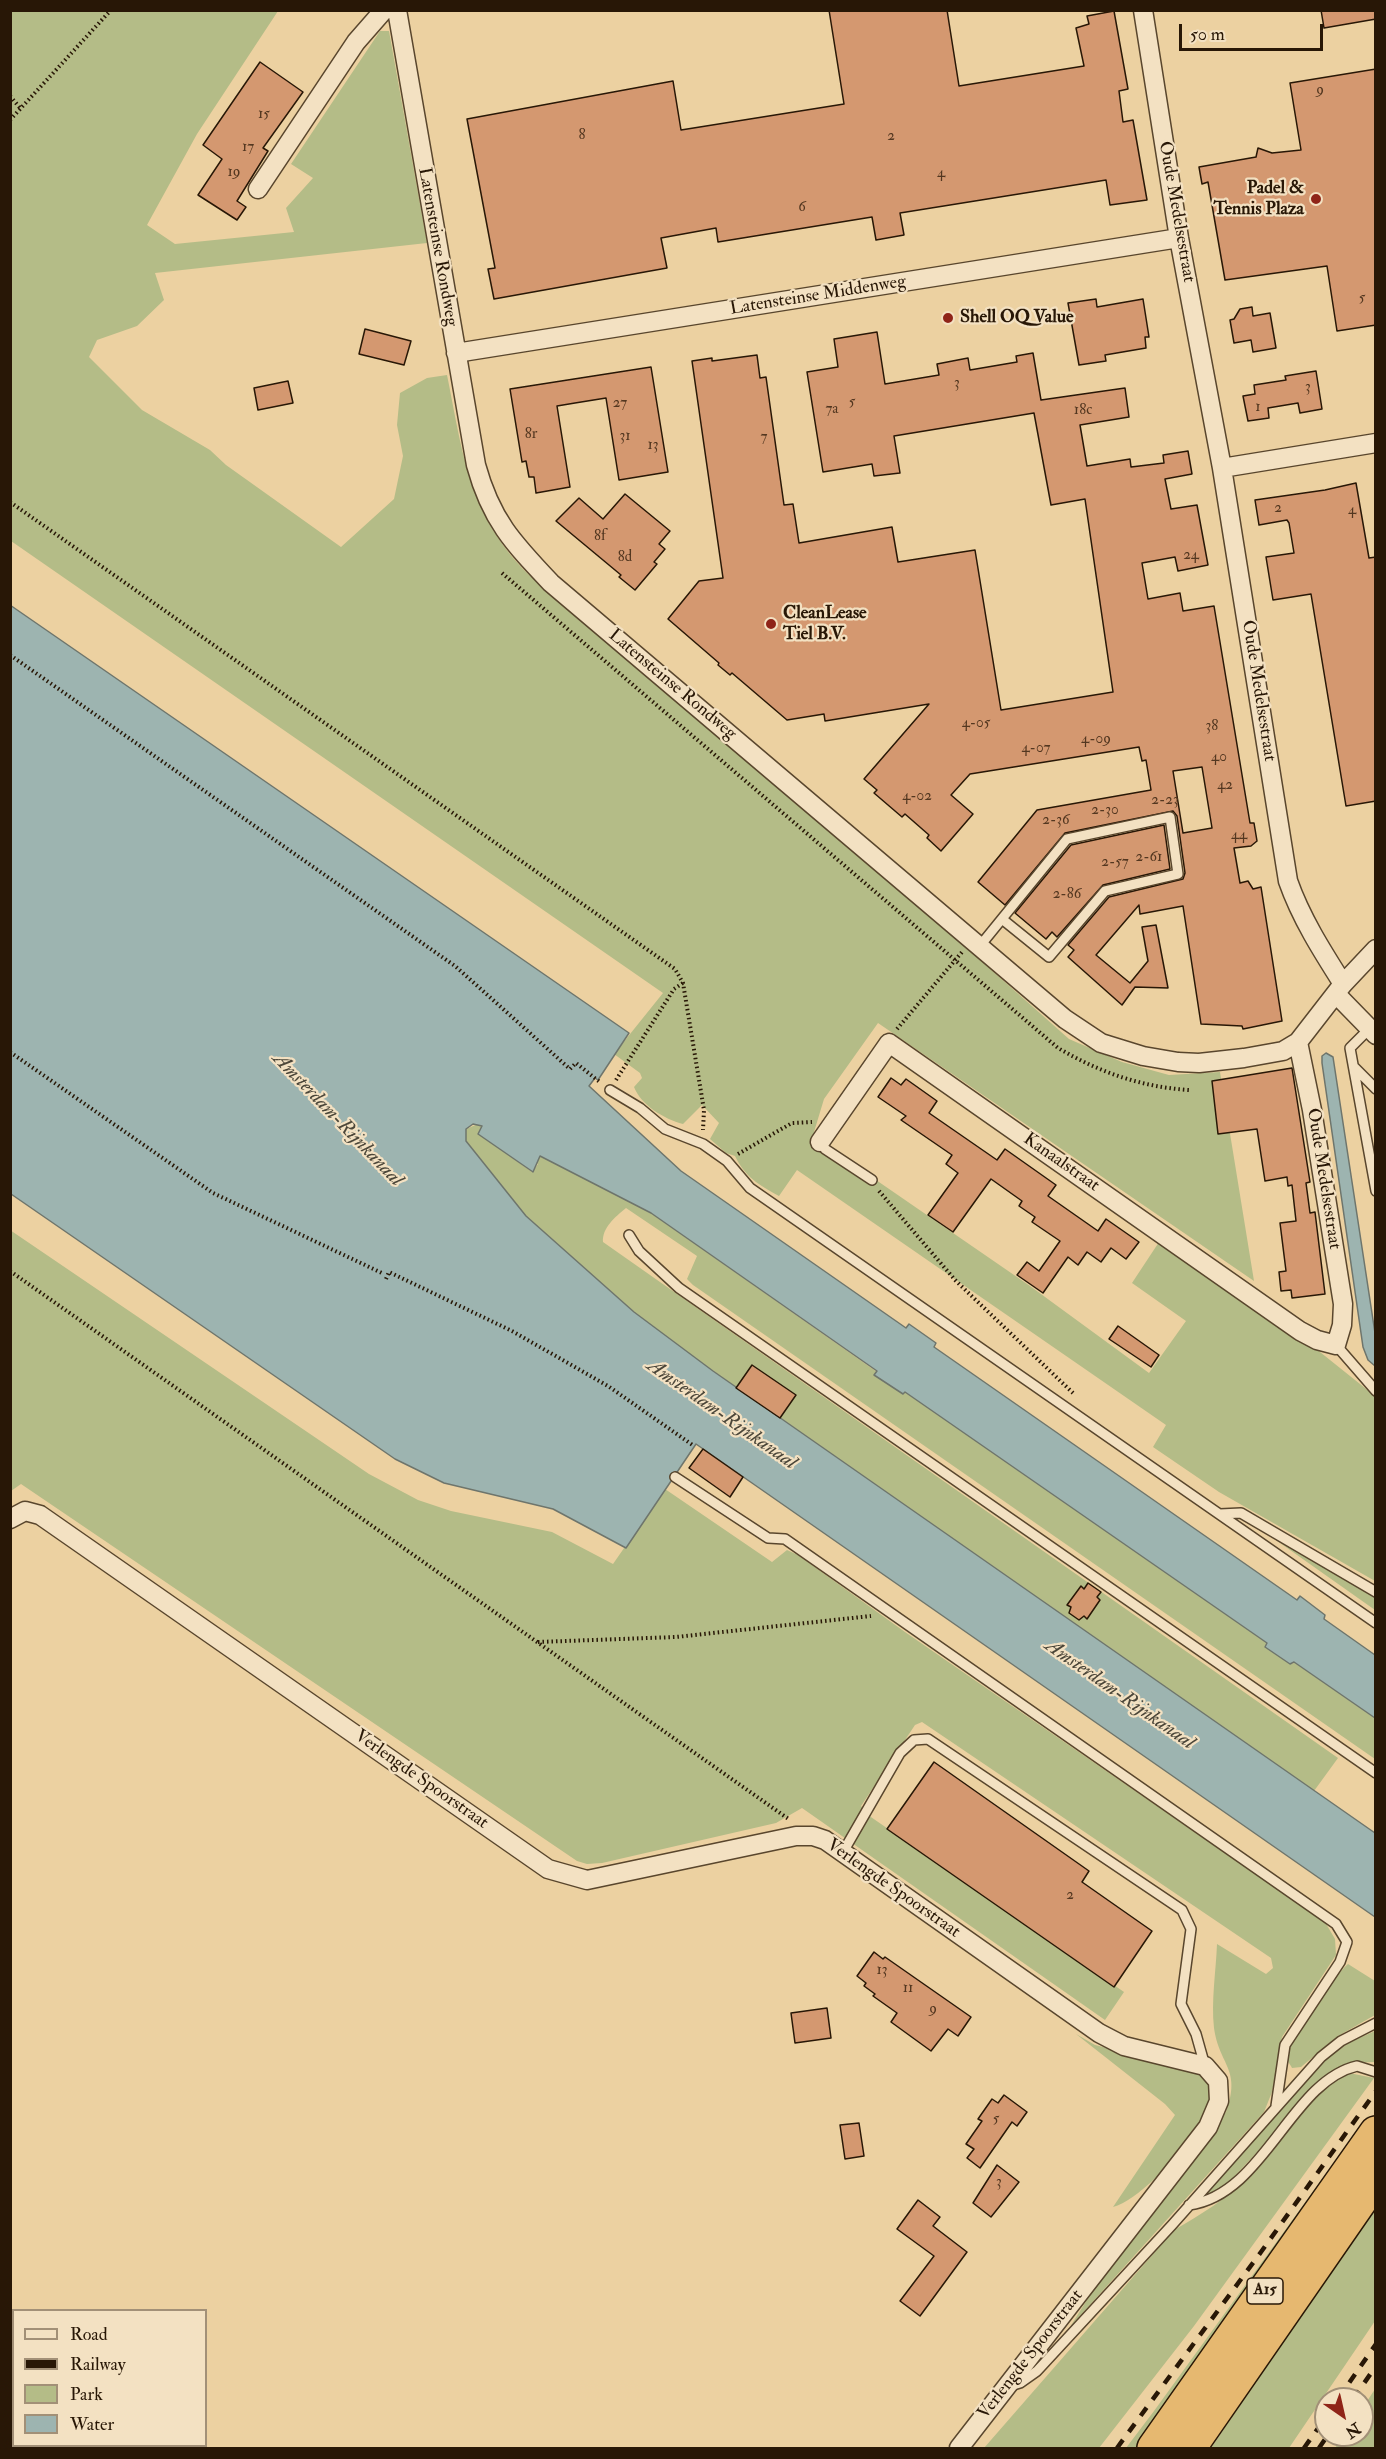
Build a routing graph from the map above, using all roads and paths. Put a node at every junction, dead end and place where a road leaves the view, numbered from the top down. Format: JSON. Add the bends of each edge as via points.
{"nodes":[{"id":1,"x":111,"y":10,"type":"edge"},
{"id":2,"x":384,"y":10,"type":"edge"},
{"id":3,"x":397,"y":10,"type":"edge"},
{"id":4,"x":1143,"y":10,"type":"edge"},
{"id":5,"x":10,"y":96,"type":"edge"},
{"id":6,"x":21,"y":109,"type":"junction"},
{"id":7,"x":10,"y":120,"type":"edge"},
{"id":8,"x":258,"y":189,"type":"dead end"},
{"id":9,"x":1179,"y":238,"type":"junction"},
{"id":10,"x":456,"y":353,"type":"junction"},
{"id":11,"x":1376,"y":443,"type":"edge"},
{"id":12,"x":1222,"y":468,"type":"junction"},
{"id":13,"x":10,"y":502,"type":"edge"},
{"id":14,"x":502,"y":573,"type":"dead end"},
{"id":15,"x":10,"y":655,"type":"edge"},
{"id":16,"x":1002,"y":919,"type":"junction"},
{"id":17,"x":976,"y":944,"type":"junction"},
{"id":18,"x":1376,"y":949,"type":"edge"},
{"id":19,"x":955,"y":960,"type":"junction"},
{"id":20,"x":683,"y":983,"type":"junction"},
{"id":21,"x":1339,"y":989,"type":"junction"},
{"id":22,"x":1372,"y":1032,"type":"edge"},
{"id":23,"x":889,"y":1042,"type":"junction"},
{"id":24,"x":1298,"y":1042,"type":"junction"},
{"id":25,"x":10,"y":1052,"type":"edge"},
{"id":26,"x":1353,"y":1066,"type":"junction"},
{"id":27,"x":596,"y":1080,"type":"dead end"},
{"id":28,"x":1376,"y":1089,"type":"edge"},
{"id":29,"x":610,"y":1090,"type":"joint"},
{"id":30,"x":1189,"y":1090,"type":"dead end"},
{"id":31,"x":834,"y":1120,"type":"junction"},
{"id":32,"x":820,"y":1142,"type":"joint"},
{"id":33,"x":703,"y":1144,"type":"junction"},
{"id":34,"x":1373,"y":1160,"type":"edge"},
{"id":35,"x":727,"y":1161,"type":"junction"},
{"id":36,"x":872,"y":1180,"type":"joint"},
{"id":37,"x":1376,"y":1191,"type":"edge"},
{"id":38,"x":629,"y":1235,"type":"dead end"},
{"id":39,"x":10,"y":1271,"type":"edge"},
{"id":40,"x":1336,"y":1345,"type":"junction"},
{"id":41,"x":1376,"y":1391,"type":"edge"},
{"id":42,"x":1096,"y":1428,"type":"junction"},
{"id":43,"x":694,"y":1446,"type":"dead end"},
{"id":44,"x":675,"y":1477,"type":"dead end"},
{"id":45,"x":1220,"y":1514,"type":"junction"},
{"id":46,"x":10,"y":1519,"type":"edge"},
{"id":47,"x":1376,"y":1592,"type":"edge"},
{"id":48,"x":892,"y":1614,"type":"junction"},
{"id":49,"x":1376,"y":1623,"type":"edge"},
{"id":50,"x":537,"y":1642,"type":"junction"},
{"id":51,"x":1376,"y":1773,"type":"edge"},
{"id":52,"x":813,"y":1836,"type":"junction"},
{"id":53,"x":843,"y":1852,"type":"junction"},
{"id":54,"x":1376,"y":2023,"type":"edge"},
{"id":55,"x":1204,"y":2066,"type":"junction"},
{"id":56,"x":1376,"y":2072,"type":"edge"},
{"id":57,"x":1276,"y":2106,"type":"junction"},
{"id":58,"x":1376,"y":2133,"type":"edge"},
{"id":59,"x":1376,"y":2178,"type":"edge"},
{"id":60,"x":1189,"y":2205,"type":"junction"},
{"id":61,"x":1005,"y":2387,"type":"junction"},
{"id":62,"x":959,"y":2448,"type":"edge"},
{"id":63,"x":1154,"y":2448,"type":"edge"},
{"id":64,"x":1189,"y":2448,"type":"edge"}],
"edges":[{"from":1,"to":6,"type":"path"},
{"from":2,"to":8,"type":"street","via":[[356,42]]},
{"from":3,"to":10,"type":"street","name":"Latensteinse Rondweg"},
{"from":4,"to":9,"type":"street","name":"Oude Medelsestraat"},
{"from":5,"to":6,"type":"path"},
{"from":6,"to":7,"type":"path"},
{"from":9,"to":10,"type":"street","name":"Latensteinse Middenweg"},
{"from":9,"to":12,"type":"street","name":"Oude Medelsestraat"},
{"from":10,"to":17,"type":"street","name":"Latensteinse Rondweg","via":[[482,488],[504,531],[517,546],[551,583]]},
{"from":11,"to":12,"type":"street"},
{"from":12,"to":21,"type":"street","name":"Oude Medelsestraat","via":[[1288,881]]},
{"from":13,"to":20,"type":"path","via":[[675,969]]},
{"from":14,"to":19,"type":"path"},
{"from":15,"to":27,"type":"path","via":[[455,966],[570,1069],[576,1063]]},
{"from":16,"to":16,"type":"lane","via":[[1067,838],[1170,817],[1178,874],[1105,891],[1049,957]]},
{"from":16,"to":17,"type":"lane"},
{"from":17,"to":19,"type":"path"},
{"from":17,"to":24,"type":"street","name":"Latensteinse Rondweg","via":[[1065,1019],[1101,1043],[1132,1053],[1199,1063],[1283,1051]]},
{"from":18,"to":21,"type":"street"},
{"from":19,"to":23,"type":"path"},
{"from":19,"to":30,"type":"path","via":[[1058,1048],[1087,1065],[1126,1079]]},
{"from":20,"to":29,"type":"path","via":[[674,989]]},
{"from":20,"to":33,"type":"path","via":[[704,1110]]},
{"from":21,"to":22,"type":"street","name":"Oude Medelsestraat"},
{"from":21,"to":24,"type":"street"},
{"from":22,"to":26,"type":"lane","via":[[1350,1048]]},
{"from":23,"to":31,"type":"street"},
{"from":23,"to":40,"type":"street","name":"Kanaalstraat","via":[[1300,1331]]},
{"from":24,"to":40,"type":"street","name":"Oude Medelsestraat","via":[[1343,1304]]},
{"from":25,"to":43,"type":"path","via":[[213,1193],[385,1277],[389,1272],[512,1331],[608,1386]]},
{"from":26,"to":28,"type":"lane"},
{"from":26,"to":34,"type":"lane"},
{"from":29,"to":33,"type":"lane","via":[[665,1129]]},
{"from":31,"to":32,"type":"street"},
{"from":31,"to":35,"type":"path","via":[[792,1123]]},
{"from":32,"to":36,"type":"lane"},
{"from":33,"to":35,"type":"lane"},
{"from":34,"to":37,"type":"lane"},
{"from":35,"to":42,"type":"lane","via":[[750,1188]]},
{"from":36,"to":42,"type":"path","via":[[956,1281],[1077,1397]]},
{"from":38,"to":51,"type":"lane","via":[[639,1251],[679,1288]]},
{"from":39,"to":50,"type":"path"},
{"from":40,"to":41,"type":"lane"},
{"from":42,"to":45,"type":"lane"},
{"from":44,"to":48,"type":"lane","via":[[768,1538],[785,1539]]},
{"from":45,"to":47,"type":"lane","via":[[1241,1513]]},
{"from":45,"to":49,"type":"lane"},
{"from":46,"to":52,"type":"street","name":"Verlengde Spoorstraat","via":[[25,1511],[40,1515],[548,1869],[587,1880],[796,1836]]},
{"from":48,"to":50,"type":"path","via":[[676,1637]]},
{"from":48,"to":57,"type":"lane","via":[[1336,1924],[1347,1942],[1340,1962],[1285,2045]]},
{"from":50,"to":52,"type":"path"},
{"from":52,"to":53,"type":"street","name":"Verlengde Spoorstraat"},
{"from":53,"to":55,"type":"street","name":"Verlengde Spoorstraat","via":[[1099,2033],[1124,2046]]},
{"from":53,"to":55,"type":"lane","via":[[900,1754],[914,1740],[928,1739],[1182,1910],[1191,1929],[1180,2004],[1196,2034]]},
{"from":54,"to":57,"type":"lane","via":[[1341,2041],[1321,2057]]},
{"from":55,"to":61,"type":"street","name":"Verlengde Spoorstraat","via":[[1218,2081],[1219,2101],[1208,2127]]},
{"from":56,"to":60,"type":"lane","via":[[1357,2066],[1333,2076],[1246,2174],[1222,2195],[1207,2203]]},
{"from":57,"to":60,"type":"lane"},
{"from":58,"to":63,"type":"highway","number":"A15"},
{"from":59,"to":64,"type":"highway","number":"A15"},
{"from":60,"to":61,"type":"lane","via":[[1037,2371],[1020,2383]]},
{"from":61,"to":62,"type":"street","name":"Verlengde Spoorstraat"}]}
